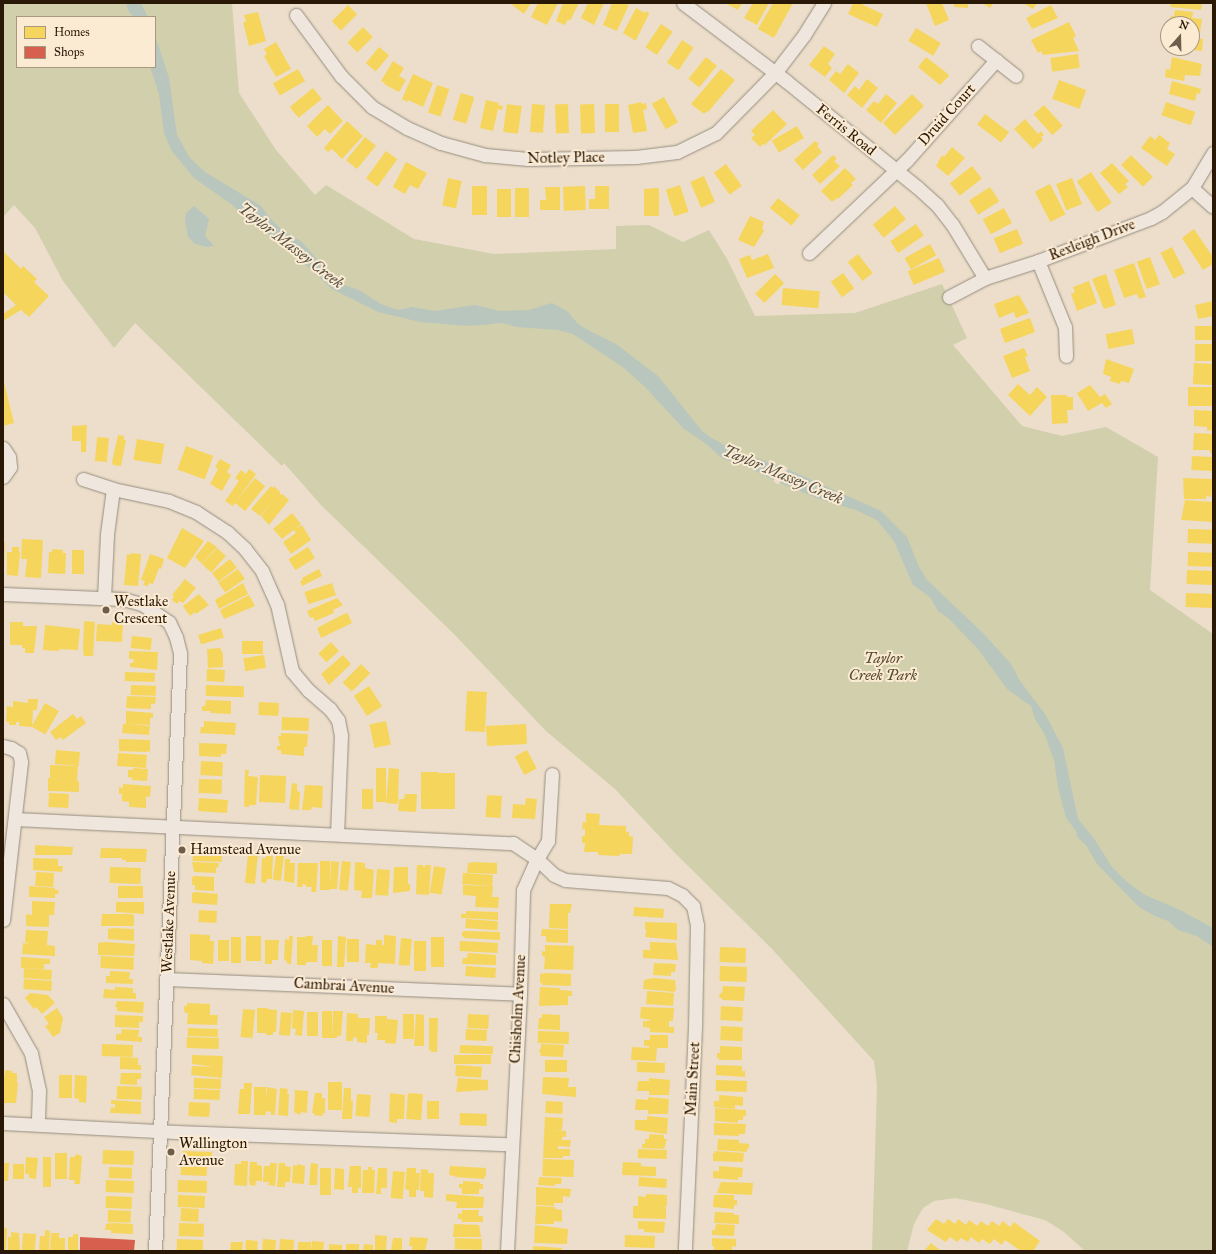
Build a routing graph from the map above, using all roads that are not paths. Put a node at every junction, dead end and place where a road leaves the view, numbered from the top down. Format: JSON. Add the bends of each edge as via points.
{"nodes":[{"id":1,"x":683,"y":3,"type":"edge"},
{"id":2,"x":824,"y":3,"type":"edge"},
{"id":3,"x":296,"y":15,"type":"dead end"},
{"id":4,"x":978,"y":46,"type":"dead end"},
{"id":5,"x":996,"y":60,"type":"junction"},
{"id":6,"x":775,"y":73,"type":"junction"},
{"id":7,"x":1016,"y":76,"type":"dead end"},
{"id":8,"x":1213,"y":153,"type":"edge"},
{"id":9,"x":897,"y":170,"type":"junction"},
{"id":10,"x":1192,"y":188,"type":"junction"},
{"id":11,"x":1213,"y":207,"type":"edge"},
{"id":12,"x":809,"y":253,"type":"dead end"},
{"id":13,"x":1038,"y":261,"type":"junction"},
{"id":14,"x":985,"y":278,"type":"junction"},
{"id":15,"x":949,"y":297,"type":"dead end"},
{"id":16,"x":1066,"y":356,"type":"dead end"},
{"id":17,"x":3,"y":448,"type":"edge"},
{"id":18,"x":3,"y":477,"type":"edge"},
{"id":19,"x":83,"y":479,"type":"dead end"},
{"id":20,"x":113,"y":489,"type":"junction"},
{"id":21,"x":3,"y":594,"type":"edge"},
{"id":22,"x":104,"y":598,"type":"junction"},
{"id":23,"x":3,"y":746,"type":"edge"},
{"id":24,"x":552,"y":774,"type":"dead end"},
{"id":25,"x":15,"y":819,"type":"junction"},
{"id":26,"x":173,"y":827,"type":"junction"},
{"id":27,"x":337,"y":834,"type":"junction"},
{"id":28,"x":537,"y":859,"type":"junction"},
{"id":29,"x":3,"y":920,"type":"edge"},
{"id":30,"x":167,"y":979,"type":"junction"},
{"id":31,"x":520,"y":994,"type":"junction"},
{"id":32,"x":3,"y":1004,"type":"edge"},
{"id":33,"x":3,"y":1122,"type":"edge"},
{"id":34,"x":38,"y":1124,"type":"junction"},
{"id":35,"x":160,"y":1130,"type":"junction"},
{"id":36,"x":511,"y":1144,"type":"junction"},
{"id":37,"x":155,"y":1251,"type":"edge"},
{"id":38,"x":507,"y":1251,"type":"edge"},
{"id":39,"x":685,"y":1251,"type":"edge"}],
"edges":[{"from":1,"to":6,"type":"street","name":"Ferris Road"},
{"from":2,"to":6,"type":"street","name":"Notley Place"},
{"from":3,"to":6,"type":"street","name":"Notley Place","via":[[341,76],[372,107],[441,144],[485,155],[528,159],[636,157],[678,152],[716,134]]},
{"from":4,"to":5,"type":"street"},
{"from":5,"to":7,"type":"street"},
{"from":5,"to":9,"type":"street","name":"Druid Court"},
{"from":6,"to":9,"type":"street","name":"Ferris Road"},
{"from":8,"to":10,"type":"street","name":"Rexleigh Drive"},
{"from":9,"to":12,"type":"street","name":"Druid Court"},
{"from":9,"to":14,"type":"street","name":"Ferris Road","via":[[937,205],[952,224]]},
{"from":10,"to":11,"type":"street"},
{"from":10,"to":13,"type":"street","name":"Rexleigh Drive","via":[[1151,218]]},
{"from":13,"to":14,"type":"street","name":"Rexleigh Drive"},
{"from":13,"to":16,"type":"street","via":[[1065,327]]},
{"from":14,"to":15,"type":"street","name":"Rexleigh Drive"},
{"from":17,"to":18,"type":"street","via":[[9,457],[10,467]]},
{"from":19,"to":20,"type":"street"},
{"from":20,"to":22,"type":"street","via":[[107,534]]},
{"from":20,"to":27,"type":"street","via":[[169,501],[196,512],[227,532],[245,549],[262,571],[277,604],[292,671],[338,720],[341,735]]},
{"from":21,"to":22,"type":"street","name":"Westlake Avenue"},
{"from":22,"to":26,"type":"street","name":"Westlake Avenue","via":[[142,604],[169,622],[176,637],[180,652]]},
{"from":23,"to":25,"type":"street","via":[[18,753],[21,762]]},
{"from":24,"to":28,"type":"street","name":"Chisholm Avenue","via":[[548,841]]},
{"from":25,"to":26,"type":"street"},
{"from":25,"to":29,"type":"street"},
{"from":26,"to":27,"type":"street"},
{"from":26,"to":30,"type":"street","name":"Westlake Avenue"},
{"from":27,"to":28,"type":"street","via":[[513,843]]},
{"from":28,"to":31,"type":"street","name":"Chisholm Avenue","via":[[523,890]]},
{"from":28,"to":39,"type":"street","name":"Main Street","via":[[554,875],[565,880],[668,888],[682,895],[693,906],[697,925],[696,988]]},
{"from":30,"to":31,"type":"street","name":"Cambrai Avenue"},
{"from":30,"to":35,"type":"street","name":"Westlake Avenue"},
{"from":31,"to":36,"type":"street","name":"Chisholm Avenue"},
{"from":32,"to":34,"type":"street","via":[[31,1053],[39,1090]]},
{"from":33,"to":34,"type":"street"},
{"from":34,"to":35,"type":"street"},
{"from":35,"to":36,"type":"street"},
{"from":35,"to":37,"type":"street","name":"Westlake Avenue"},
{"from":36,"to":38,"type":"street","name":"Chisholm Avenue"}]}
